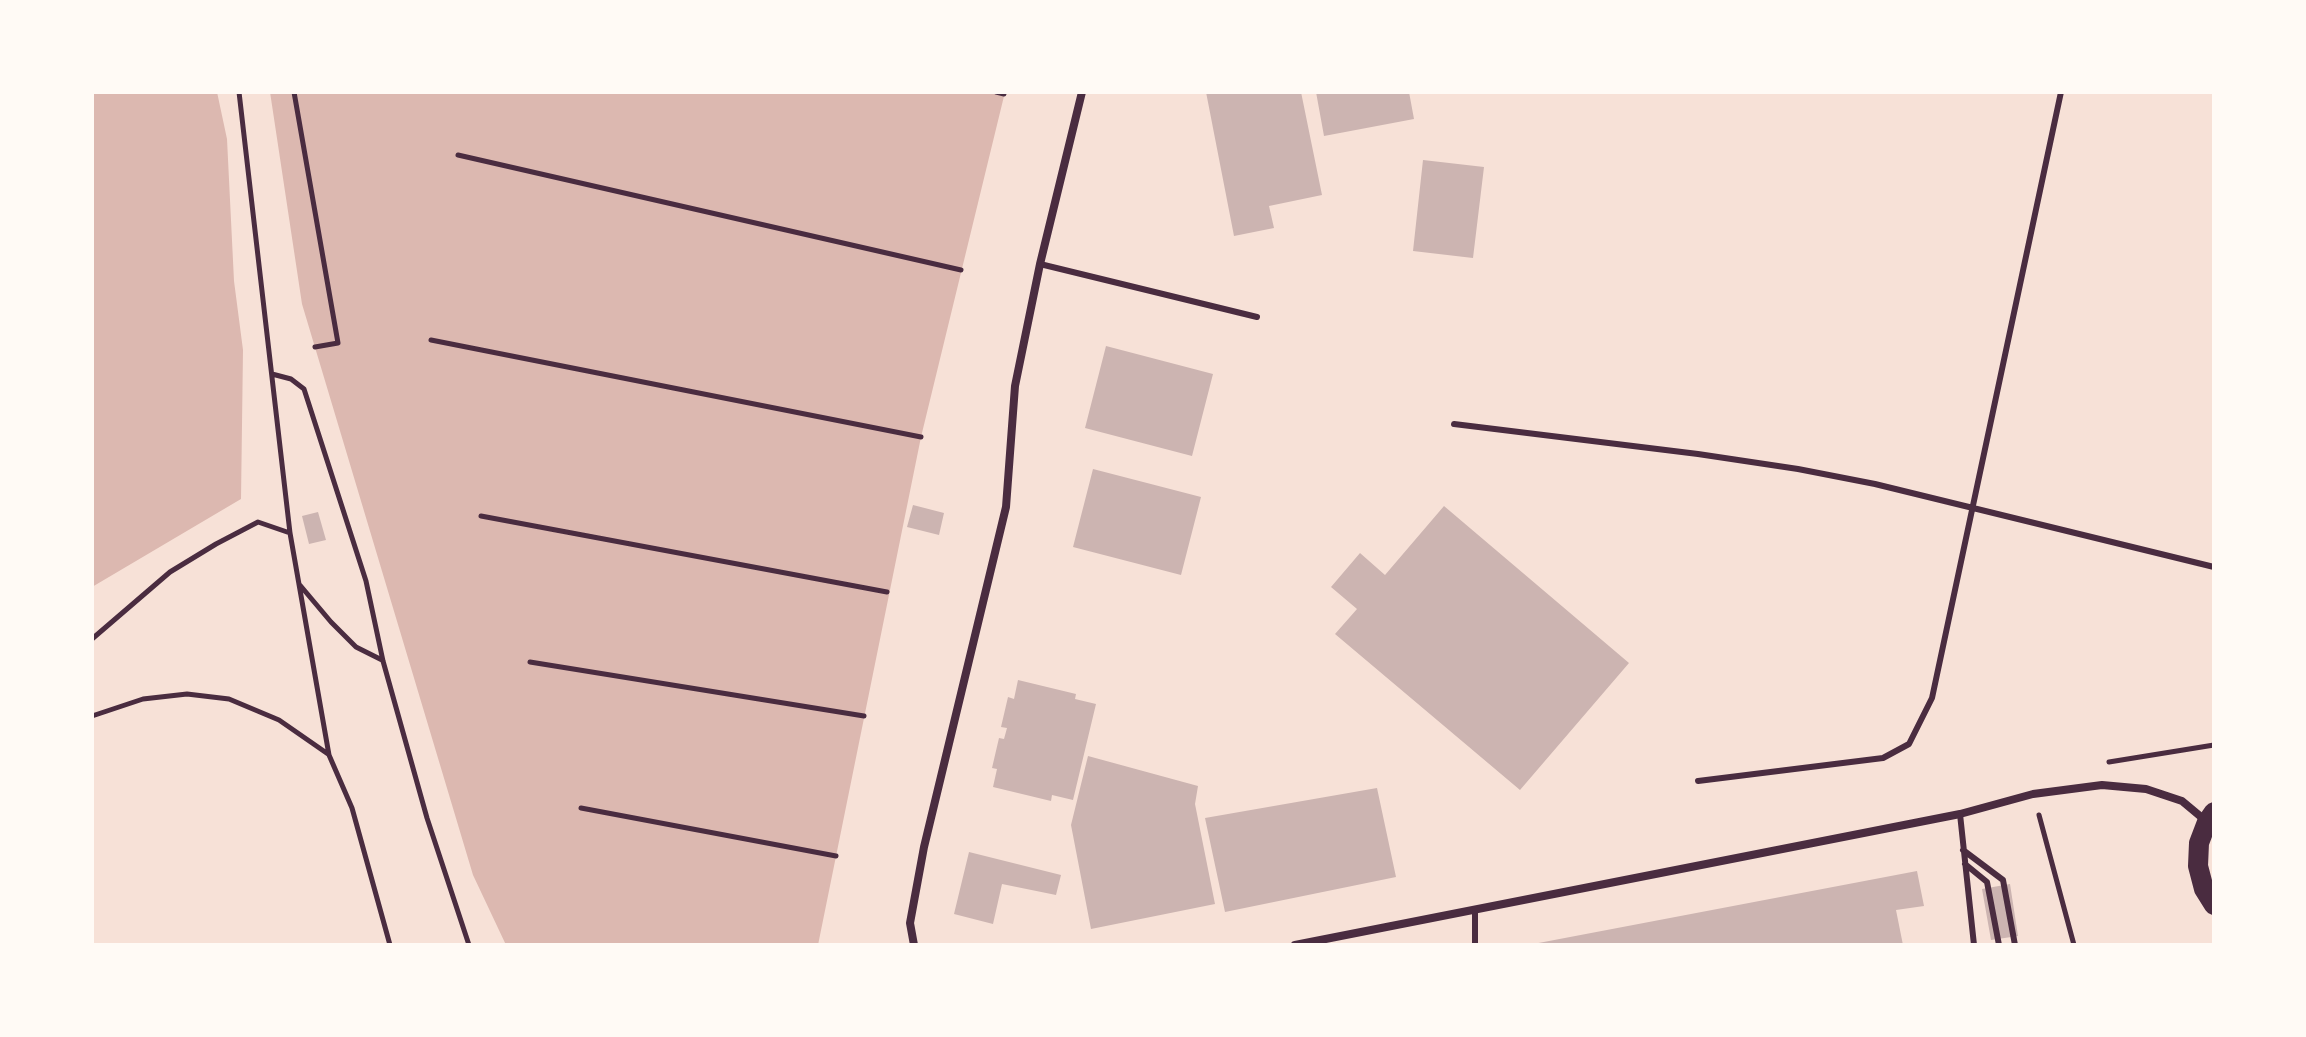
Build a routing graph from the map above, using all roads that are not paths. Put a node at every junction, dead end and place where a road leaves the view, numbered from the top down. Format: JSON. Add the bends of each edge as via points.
{"nodes":[{"id":1,"x":1082,"y":92,"type":"edge"},
{"id":2,"x":2061,"y":92,"type":"edge"},
{"id":3,"x":1040,"y":264,"type":"junction"},
{"id":4,"x":1257,"y":317,"type":"dead end"},
{"id":5,"x":1454,"y":424,"type":"dead end"},
{"id":6,"x":1973,"y":509,"type":"junction"},
{"id":7,"x":2214,"y":567,"type":"edge"},
{"id":8,"x":1698,"y":781,"type":"dead end"},
{"id":9,"x":1960,"y":814,"type":"junction"},
{"id":10,"x":2210,"y":817,"type":"edge"},
{"id":11,"x":1963,"y":850,"type":"junction"},
{"id":12,"x":1965,"y":864,"type":"junction"},
{"id":13,"x":2214,"y":905,"type":"edge"},
{"id":14,"x":1475,"y":909,"type":"junction"},
{"id":15,"x":914,"y":945,"type":"edge"},
{"id":16,"x":1297,"y":945,"type":"edge"},
{"id":17,"x":1475,"y":945,"type":"edge"},
{"id":18,"x":1974,"y":945,"type":"edge"},
{"id":19,"x":1999,"y":945,"type":"edge"},
{"id":20,"x":2015,"y":945,"type":"edge"}],
"edges":[{"from":1,"to":3,"type":"street"},
{"from":2,"to":6,"type":"lane"},
{"from":3,"to":4,"type":"lane"},
{"from":3,"to":15,"type":"street","via":[[1015,386],[1006,507],[924,847],[910,923]]},
{"from":5,"to":6,"type":"lane","via":[[1798,469]]},
{"from":6,"to":7,"type":"lane"},
{"from":6,"to":8,"type":"lane","via":[[1932,698],[1909,744],[1883,758]]},
{"from":9,"to":10,"type":"street","via":[[2033,794],[2102,785],[2146,789]]},
{"from":9,"to":11,"type":"lane"},
{"from":9,"to":14,"type":"street"},
{"from":10,"to":13,"type":"main road","via":[[2199,843],[2198,866]]},
{"from":11,"to":12,"type":"lane"},
{"from":11,"to":20,"type":"lane","via":[[2003,880]]},
{"from":12,"to":18,"type":"lane"},
{"from":12,"to":19,"type":"lane","via":[[1987,882]]},
{"from":14,"to":16,"type":"street"},
{"from":14,"to":17,"type":"lane"}]}
